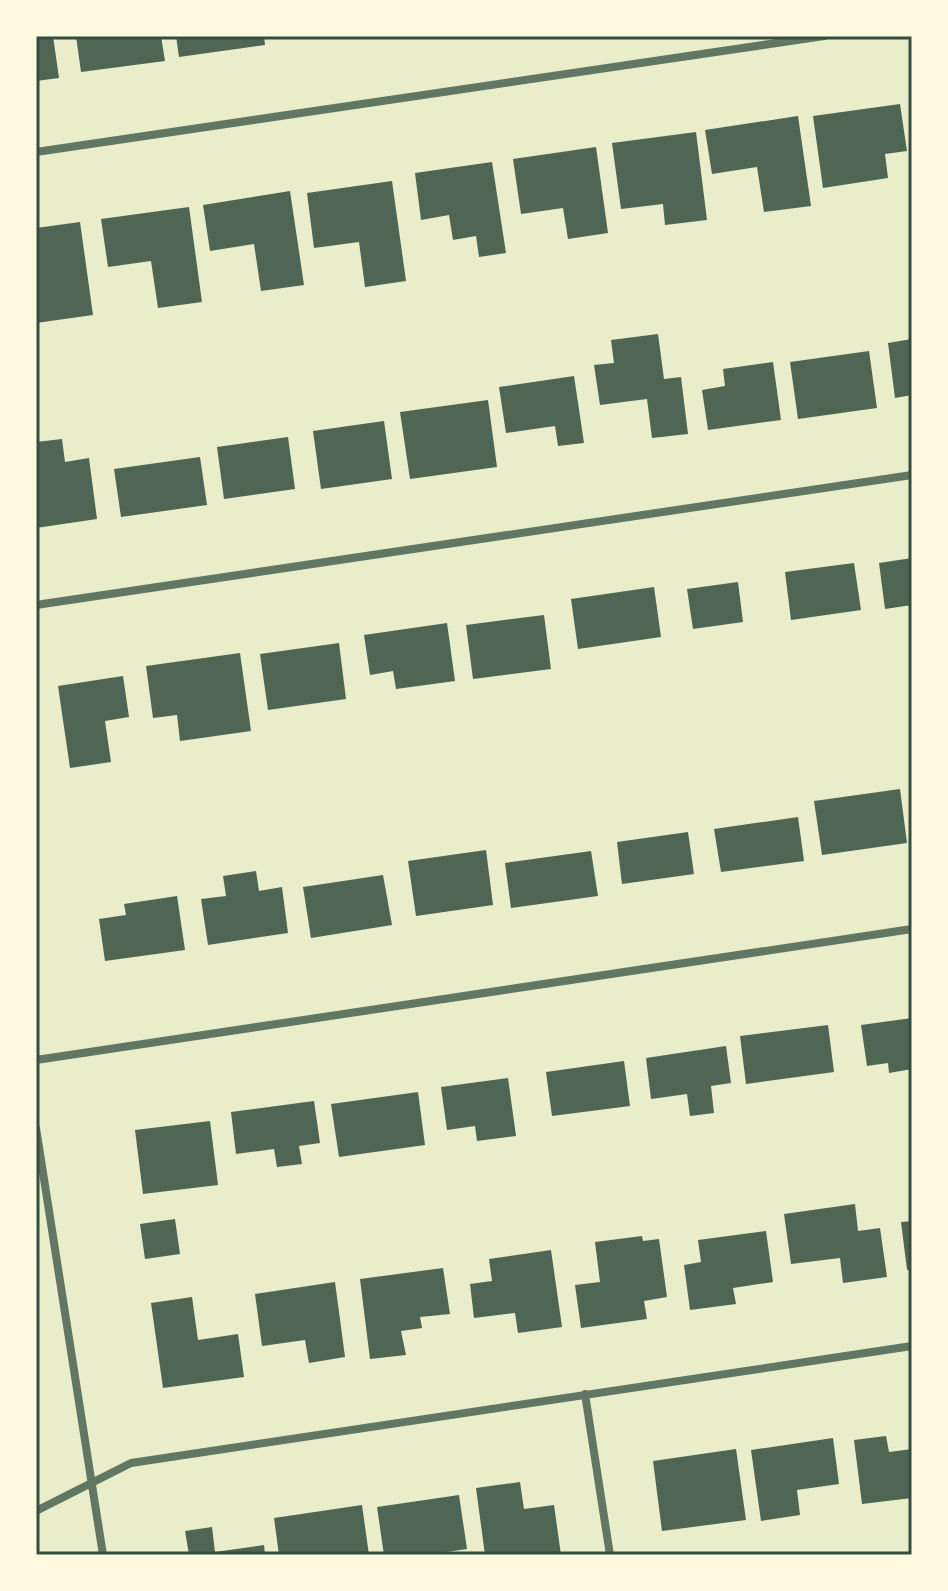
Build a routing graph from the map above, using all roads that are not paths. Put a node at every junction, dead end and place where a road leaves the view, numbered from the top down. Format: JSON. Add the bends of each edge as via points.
{"nodes":[{"id":1,"x":824,"y":36,"type":"edge"},
{"id":2,"x":36,"y":152,"type":"edge"},
{"id":3,"x":912,"y":475,"type":"edge"},
{"id":4,"x":36,"y":605,"type":"edge"},
{"id":5,"x":912,"y":929,"type":"edge"},
{"id":6,"x":36,"y":1060,"type":"edge"},
{"id":7,"x":36,"y":1128,"type":"edge"},
{"id":8,"x":912,"y":1346,"type":"edge"},
{"id":9,"x":585,"y":1394,"type":"junction"},
{"id":10,"x":91,"y":1484,"type":"junction"},
{"id":11,"x":36,"y":1511,"type":"edge"},
{"id":12,"x":103,"y":1555,"type":"edge"},
{"id":13,"x":610,"y":1555,"type":"edge"}],
"edges":[{"from":1,"to":2,"type":"street"},
{"from":3,"to":4,"type":"street"},
{"from":5,"to":6,"type":"street"},
{"from":7,"to":10,"type":"street"},
{"from":8,"to":9,"type":"street"},
{"from":9,"to":10,"type":"street","via":[[131,1463]]},
{"from":9,"to":13,"type":"street"},
{"from":10,"to":11,"type":"street"},
{"from":10,"to":12,"type":"street"}]}
